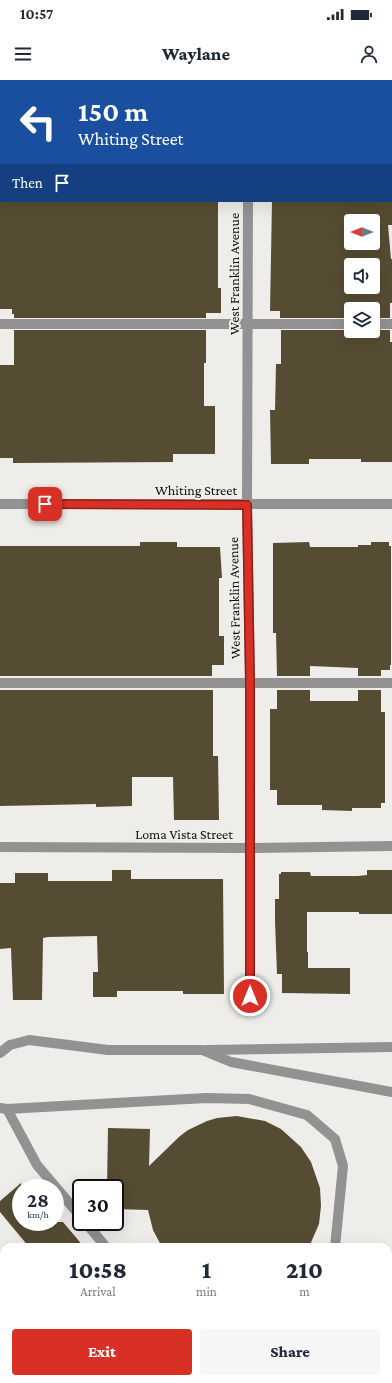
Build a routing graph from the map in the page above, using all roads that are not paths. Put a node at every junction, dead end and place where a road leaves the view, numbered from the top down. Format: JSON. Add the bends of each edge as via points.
{"nodes":[{"id":1,"x":248,"y":202,"type":"edge"},
{"id":2,"x":0,"y":324,"type":"edge"},
{"id":3,"x":248,"y":324,"type":"junction"},
{"id":4,"x":344,"y":324,"type":"edge"},
{"id":5,"x":380,"y":324,"type":"edge"},
{"id":6,"x":392,"y":324,"type":"edge"},
{"id":7,"x":0,"y":504,"type":"edge"},
{"id":8,"x":392,"y":504,"type":"edge"},
{"id":9,"x":247,"y":505,"type":"junction"},
{"id":10,"x":250,"y":682,"type":"junction"},
{"id":11,"x":0,"y":683,"type":"edge"},
{"id":12,"x":392,"y":683,"type":"edge"},
{"id":13,"x":392,"y":846,"type":"edge"},
{"id":14,"x":0,"y":847,"type":"edge"},
{"id":15,"x":250,"y":848,"type":"junction"},
{"id":16,"x":250,"y":996,"type":"dead end"},
{"id":17,"x":392,"y":1048,"type":"edge"},
{"id":18,"x":202,"y":1050,"type":"junction"},
{"id":19,"x":0,"y":1053,"type":"edge"},
{"id":20,"x":392,"y":1092,"type":"edge"},
{"id":21,"x":3,"y":1109,"type":"edge"},
{"id":22,"x":72,"y":1206,"type":"edge"},
{"id":23,"x":93,"y":1231,"type":"edge"},
{"id":24,"x":103,"y":1243,"type":"edge"},
{"id":25,"x":335,"y":1243,"type":"edge"}],
"edges":[{"from":1,"to":3,"type":"street","name":"West Franklin Avenue"},
{"from":2,"to":3,"type":"street"},
{"from":3,"to":4,"type":"street"},
{"from":3,"to":9,"type":"street","name":"West Franklin Avenue"},
{"from":5,"to":6,"type":"street"},
{"from":7,"to":9,"type":"street","name":"Whiting Street"},
{"from":8,"to":9,"type":"street","name":"Whiting Street"},
{"from":9,"to":10,"type":"street","name":"West Franklin Avenue"},
{"from":10,"to":11,"type":"street"},
{"from":10,"to":12,"type":"street"},
{"from":10,"to":15,"type":"street","name":"West Franklin Avenue"},
{"from":13,"to":15,"type":"street","name":"Loma Vista Street"},
{"from":14,"to":15,"type":"street","name":"Loma Vista Street"},
{"from":15,"to":16,"type":"street","name":"West Franklin Avenue"},
{"from":17,"to":18,"type":"street"},
{"from":18,"to":19,"type":"street","via":[[108,1050],[29,1040],[10,1045]]},
{"from":18,"to":20,"type":"street","via":[[230,1062]]},
{"from":21,"to":22,"type":"street","via":[[37,1165]]},
{"from":21,"to":25,"type":"street","via":[[206,1098],[249,1099],[306,1115],[335,1139],[343,1166]]},
{"from":23,"to":24,"type":"street"}]}
